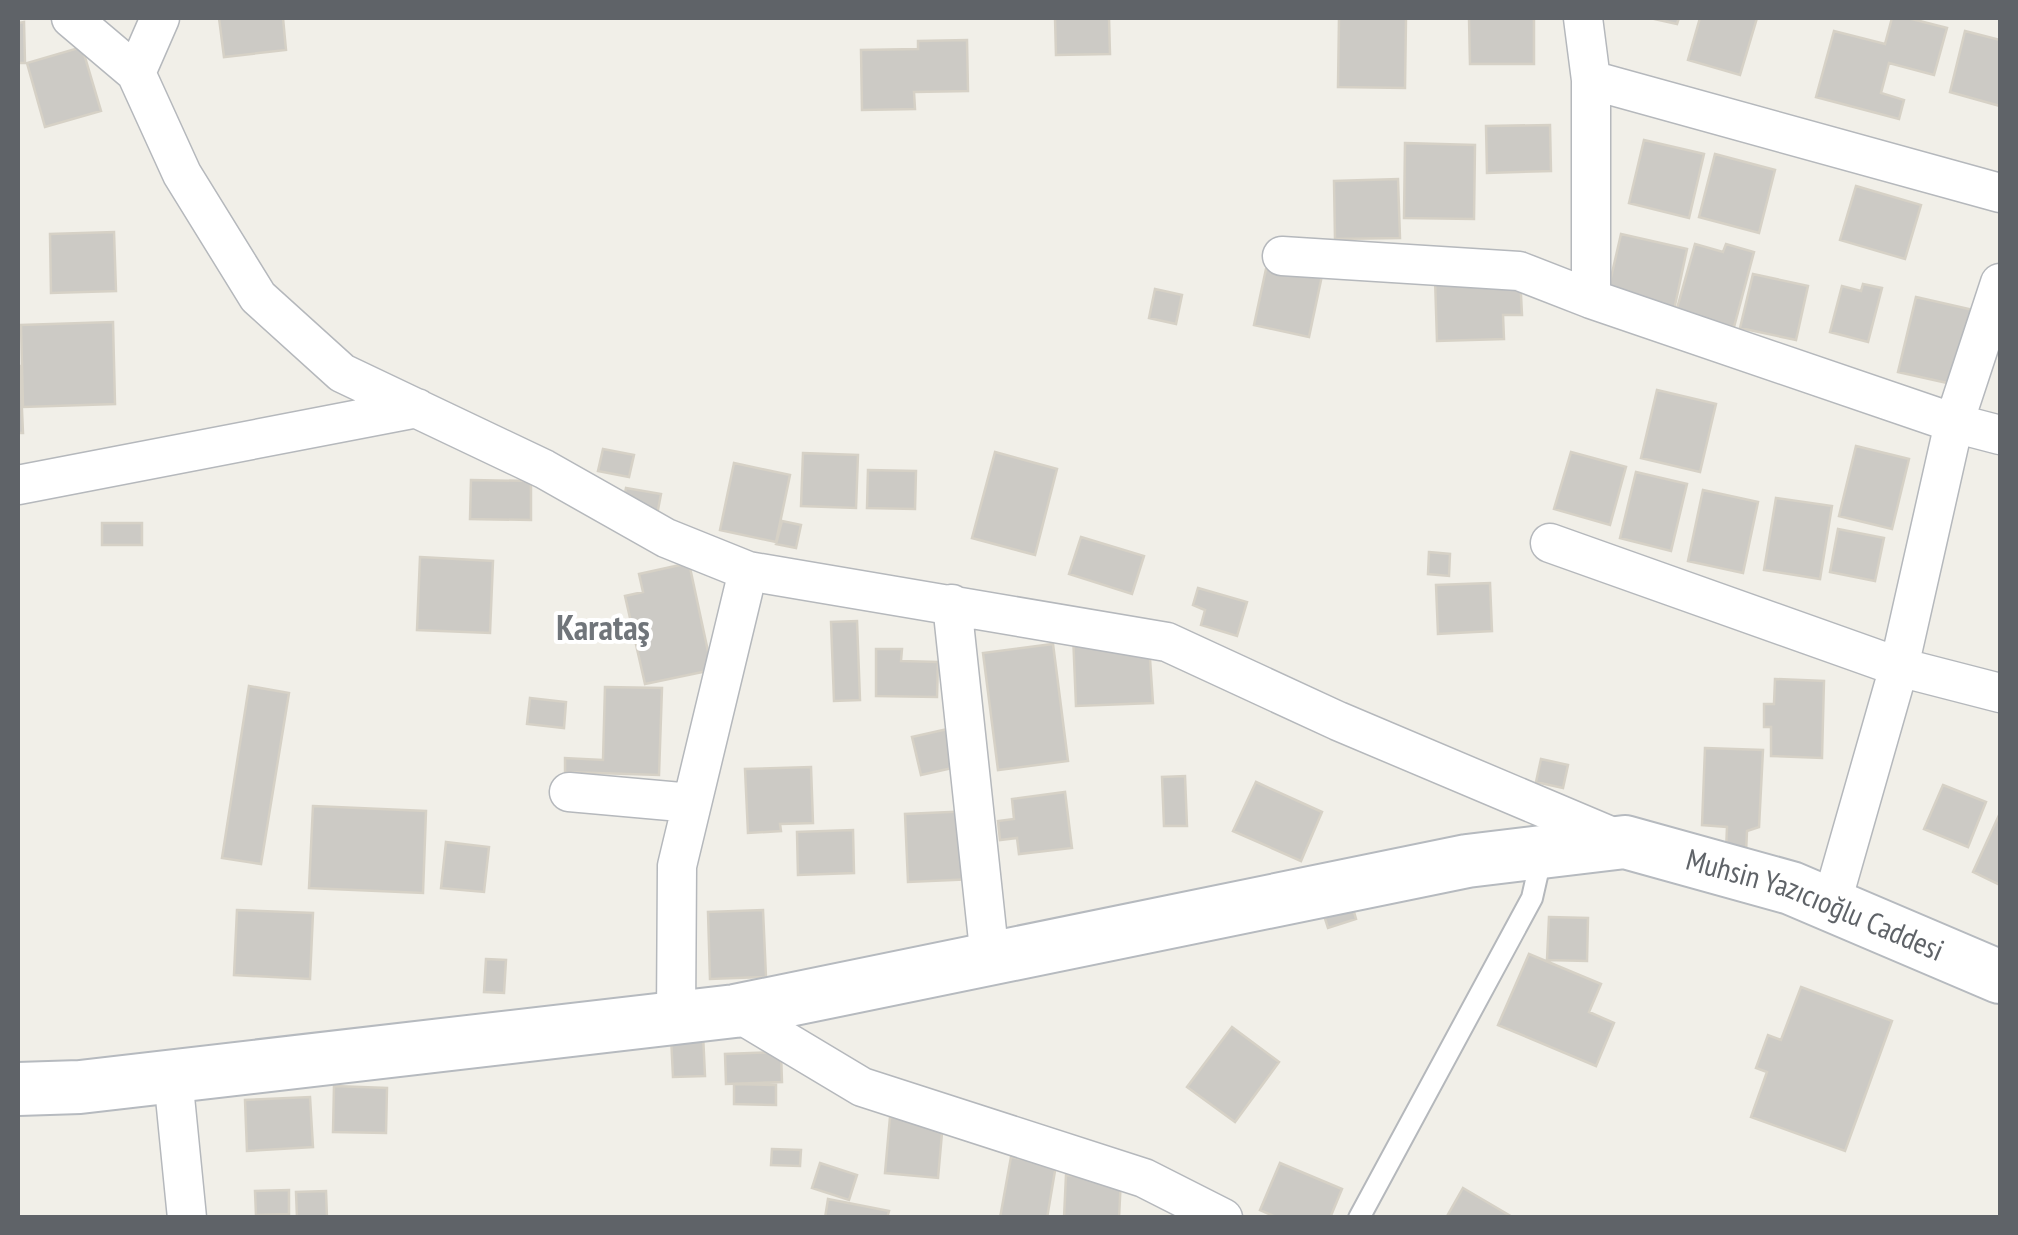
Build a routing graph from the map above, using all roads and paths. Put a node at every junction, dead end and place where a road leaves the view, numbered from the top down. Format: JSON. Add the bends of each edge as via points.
{"nodes":[{"id":1,"x":71,"y":18,"type":"edge"},
{"id":2,"x":160,"y":18,"type":"edge"},
{"id":3,"x":1583,"y":18,"type":"edge"},
{"id":4,"x":136,"y":72,"type":"junction"},
{"id":5,"x":1590,"y":80,"type":"junction"},
{"id":6,"x":2000,"y":193,"type":"edge"},
{"id":7,"x":1282,"y":256,"type":"dead end"},
{"id":8,"x":2000,"y":283,"type":"edge"},
{"id":9,"x":1590,"y":299,"type":"junction"},
{"id":10,"x":416,"y":408,"type":"junction"},
{"id":11,"x":1954,"y":422,"type":"junction"},
{"id":12,"x":2000,"y":435,"type":"edge"},
{"id":13,"x":18,"y":485,"type":"edge"},
{"id":14,"x":1550,"y":543,"type":"dead end"},
{"id":15,"x":748,"y":571,"type":"junction"},
{"id":16,"x":952,"y":604,"type":"junction"},
{"id":17,"x":1899,"y":667,"type":"junction"},
{"id":18,"x":2000,"y":693,"type":"edge"},
{"id":19,"x":569,"y":792,"type":"dead end"},
{"id":20,"x":692,"y":803,"type":"junction"},
{"id":21,"x":1625,"y":842,"type":"junction"},
{"id":22,"x":1542,"y":852,"type":"junction"},
{"id":23,"x":1831,"y":905,"type":"junction"},
{"id":24,"x":990,"y":959,"type":"junction"},
{"id":25,"x":2000,"y":977,"type":"edge"},
{"id":26,"x":735,"y":1011,"type":"junction"},
{"id":27,"x":676,"y":1018,"type":"junction"},
{"id":28,"x":173,"y":1077,"type":"junction"},
{"id":29,"x":18,"y":1089,"type":"edge"},
{"id":30,"x":187,"y":1218,"type":"edge"},
{"id":31,"x":1222,"y":1218,"type":"edge"},
{"id":32,"x":1359,"y":1218,"type":"edge"}],
"edges":[{"from":1,"to":4,"type":"street"},
{"from":2,"to":4,"type":"street"},
{"from":3,"to":5,"type":"street"},
{"from":4,"to":10,"type":"street","via":[[182,174],[258,296],[342,373]]},
{"from":5,"to":6,"type":"street"},
{"from":5,"to":9,"type":"street"},
{"from":7,"to":9,"type":"street","via":[[1519,271]]},
{"from":8,"to":11,"type":"street"},
{"from":9,"to":11,"type":"street"},
{"from":10,"to":13,"type":"street"},
{"from":10,"to":15,"type":"street","via":[[666,538]]},
{"from":11,"to":12,"type":"street"},
{"from":11,"to":17,"type":"street"},
{"from":14,"to":17,"type":"street"},
{"from":15,"to":16,"type":"street"},
{"from":15,"to":20,"type":"street"},
{"from":16,"to":21,"type":"street","via":[[1167,642]]},
{"from":16,"to":24,"type":"street"},
{"from":17,"to":18,"type":"street"},
{"from":17,"to":23,"type":"street"},
{"from":19,"to":20,"type":"street"},
{"from":20,"to":27,"type":"street","via":[[677,866]]},
{"from":21,"to":22,"type":"street"},
{"from":21,"to":23,"type":"street","name":"Muhsin Yazıcıoğlu Caddesi"},
{"from":22,"to":24,"type":"street","via":[[1467,861]]},
{"from":22,"to":32,"type":"lane","via":[[1532,898]]},
{"from":23,"to":25,"type":"street","name":"Muhsin Yazıcıoğlu Caddesi"},
{"from":24,"to":26,"type":"street"},
{"from":26,"to":27,"type":"street"},
{"from":26,"to":31,"type":"street","via":[[862,1087],[1144,1178]]},
{"from":27,"to":28,"type":"street"},
{"from":28,"to":29,"type":"street"},
{"from":28,"to":30,"type":"street"}]}
